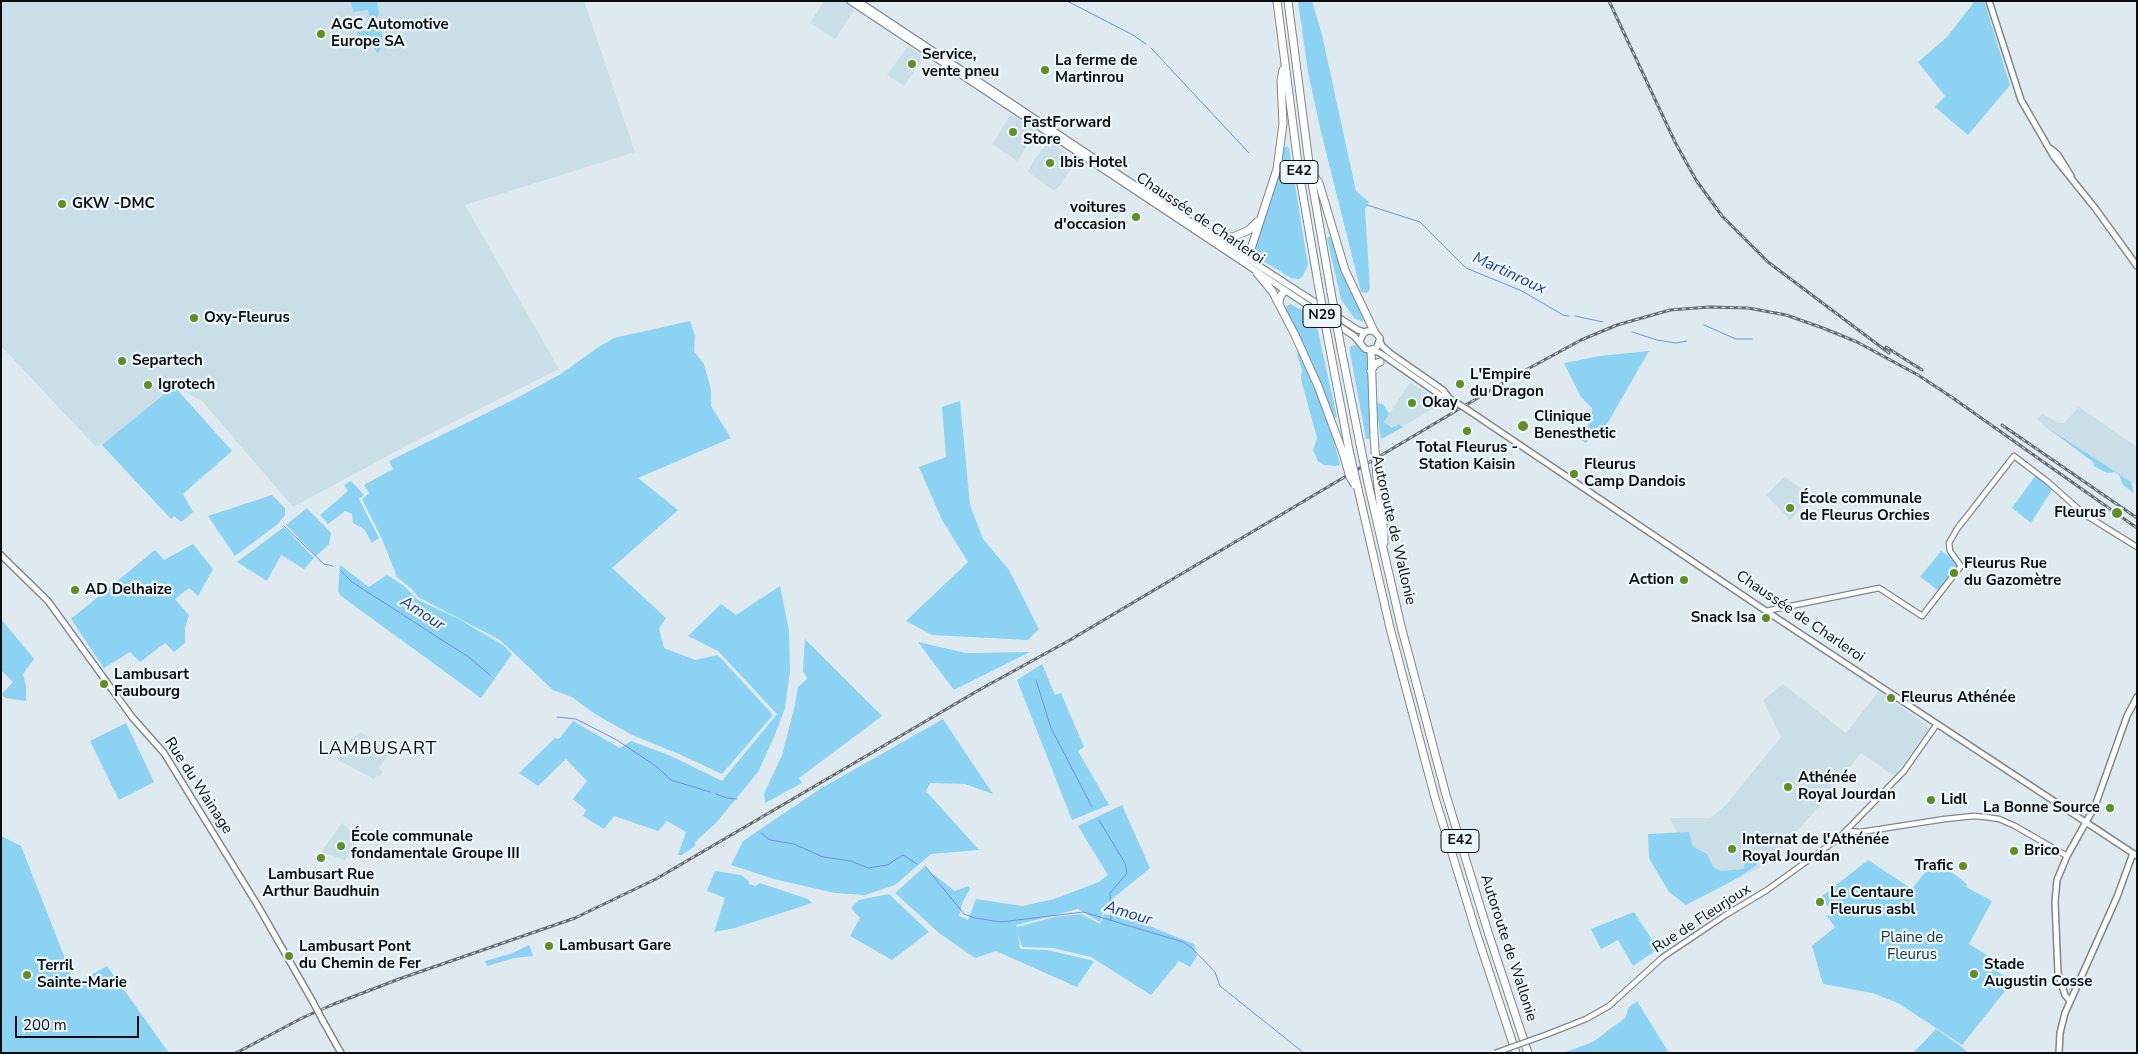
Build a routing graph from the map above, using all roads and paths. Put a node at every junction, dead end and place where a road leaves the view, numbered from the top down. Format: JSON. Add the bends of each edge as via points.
{"nodes":[{"id":1,"x":850,"y":1,"type":"edge"},
{"id":2,"x":858,"y":1,"type":"edge"},
{"id":3,"x":1277,"y":1,"type":"edge"},
{"id":4,"x":1288,"y":1,"type":"edge"},
{"id":5,"x":1989,"y":1,"type":"edge"},
{"id":6,"x":1284,"y":65,"type":"junction"},
{"id":7,"x":1310,"y":171,"type":"junction"},
{"id":8,"x":1261,"y":218,"type":"junction"},
{"id":9,"x":1207,"y":232,"type":"junction"},
{"id":10,"x":1248,"y":258,"type":"junction"},
{"id":11,"x":2137,"y":266,"type":"edge"},
{"id":12,"x":1254,"y":271,"type":"junction"},
{"id":13,"x":1295,"y":289,"type":"junction"},
{"id":14,"x":1284,"y":291,"type":"junction"},
{"id":15,"x":1279,"y":304,"type":"junction"},
{"id":16,"x":1374,"y":331,"type":"junction"},
{"id":17,"x":1364,"y":332,"type":"junction"},
{"id":18,"x":1360,"y":341,"type":"junction"},
{"id":19,"x":1380,"y":341,"type":"junction"},
{"id":20,"x":1371,"y":350,"type":"junction"},
{"id":21,"x":1380,"y":362,"type":"joint"},
{"id":22,"x":1370,"y":371,"type":"junction"},
{"id":23,"x":1411,"y":375,"type":"junction"},
{"id":24,"x":1427,"y":382,"type":"junction"},
{"id":25,"x":1346,"y":451,"type":"junction"},
{"id":26,"x":2137,"y":547,"type":"edge"},
{"id":27,"x":1383,"y":551,"type":"junction"},
{"id":28,"x":1,"y":555,"type":"edge"},
{"id":29,"x":1766,"y":611,"type":"junction"},
{"id":30,"x":2137,"y":697,"type":"edge"},
{"id":31,"x":1937,"y":724,"type":"junction"},
{"id":32,"x":2086,"y":824,"type":"junction"},
{"id":33,"x":1847,"y":830,"type":"junction"},
{"id":34,"x":2135,"y":855,"type":"edge"},
{"id":35,"x":2067,"y":856,"type":"junction"},
{"id":36,"x":2070,"y":1001,"type":"junction"},
{"id":37,"x":341,"y":1053,"type":"edge"},
{"id":38,"x":1495,"y":1053,"type":"edge"},
{"id":39,"x":1516,"y":1053,"type":"edge"},
{"id":40,"x":1528,"y":1053,"type":"edge"},
{"id":41,"x":2060,"y":1053,"type":"edge"}],
"edges":[{"from":1,"to":12,"type":"main road","name":"Chaussée de Charleroi","number":"N29"},
{"from":2,"to":9,"type":"main road","name":"Chaussée de Charleroi","number":"N29"},
{"from":3,"to":6,"type":"highway","name":"Autoroute de Wallonie","number":"E42"},
{"from":4,"to":7,"type":"highway","name":"Autoroute de Wallonie","number":"E42"},
{"from":5,"to":11,"type":"main road","via":[[2021,100],[2064,171]]},
{"from":6,"to":8,"type":"highway","via":[[1281,147],[1272,189]]},
{"from":6,"to":25,"type":"highway","name":"Autoroute de Wallonie","number":"E42","bridge":true},
{"from":7,"to":16,"type":"highway","via":[[1319,183],[1345,270]]},
{"from":7,"to":27,"type":"highway","name":"Autoroute de Wallonie","number":"E42","bridge":true,"via":[[1341,348]]},
{"from":8,"to":9,"type":"highway","via":[[1249,230],[1233,237]]},
{"from":8,"to":10,"type":"highway"},
{"from":9,"to":10,"type":"main road","name":"Chaussée de Charleroi","number":"N29"},
{"from":10,"to":12,"type":"main road"},
{"from":10,"to":13,"type":"main road","name":"Chaussée de Charleroi","number":"N29"},
{"from":12,"to":14,"type":"main road","name":"Chaussée de Charleroi","number":"N29"},
{"from":12,"to":15,"type":"highway"},
{"from":13,"to":14,"type":"main road"},
{"from":13,"to":17,"type":"main road","name":"Chaussée de Charleroi","number":"N29"},
{"from":14,"to":15,"type":"highway"},
{"from":14,"to":18,"type":"main road","name":"Chaussée de Charleroi","number":"N29"},
{"from":15,"to":25,"type":"highway"},
{"from":16,"to":17,"type":"main road"},
{"from":16,"to":19,"type":"main road","number":"N29"},
{"from":17,"to":18,"type":"main road","number":"N29"},
{"from":18,"to":20,"type":"main road","number":"N29","via":[[1365,349]]},
{"from":19,"to":20,"type":"main road","via":[[1378,347]]},
{"from":19,"to":24,"type":"main road","number":"N29"},
{"from":20,"to":22,"type":"highway"},
{"from":20,"to":23,"type":"main road","number":"N29"},
{"from":21,"to":22,"type":"highway"},
{"from":21,"to":23,"type":"main road","via":[[1386,361]]},
{"from":22,"to":27,"type":"highway","bridge":true},
{"from":23,"to":24,"type":"main road","number":"N29"},
{"from":24,"to":29,"type":"main road","name":"Chaussée de Charleroi","number":"N29","bridge":true},
{"from":25,"to":39,"type":"highway","name":"Autoroute de Wallonie","number":"E42","bridge":true,"via":[[1435,798]]},
{"from":26,"to":29,"type":"street","via":[[2084,514],[2014,456],[1949,543],[1950,551],[1961,566],[1922,616],[1879,588]]},
{"from":27,"to":40,"type":"highway","name":"Autoroute de Wallonie","number":"E42","via":[[1446,795]]},
{"from":28,"to":37,"type":"main road","name":"Rue du Wainage","bridge":true,"via":[[48,601],[132,717],[164,753],[258,906]]},
{"from":29,"to":31,"type":"main road","name":"Chaussée de Charleroi","number":"N29"},
{"from":30,"to":32,"type":"main road"},
{"from":31,"to":32,"type":"main road","name":"Chaussée de Charleroi","number":"N29"},
{"from":31,"to":33,"type":"street","name":"Rue de Fleurjoux","via":[[1904,771]]},
{"from":32,"to":34,"type":"main road","name":"Chaussée de Charleroi","number":"N29"},
{"from":32,"to":35,"type":"main road"},
{"from":33,"to":35,"type":"street","via":[[1861,832],[1974,816],[1999,819]]},
{"from":33,"to":38,"type":"street","name":"Rue de Fleurjoux","bridge":true,"via":[[1767,890],[1663,957],[1609,1006],[1586,1020]]},
{"from":34,"to":36,"type":"main road"},
{"from":35,"to":36,"type":"main road","via":[[2057,880],[2055,902],[2058,973]]},
{"from":36,"to":41,"type":"main road","via":[[2060,1033]]}]}
